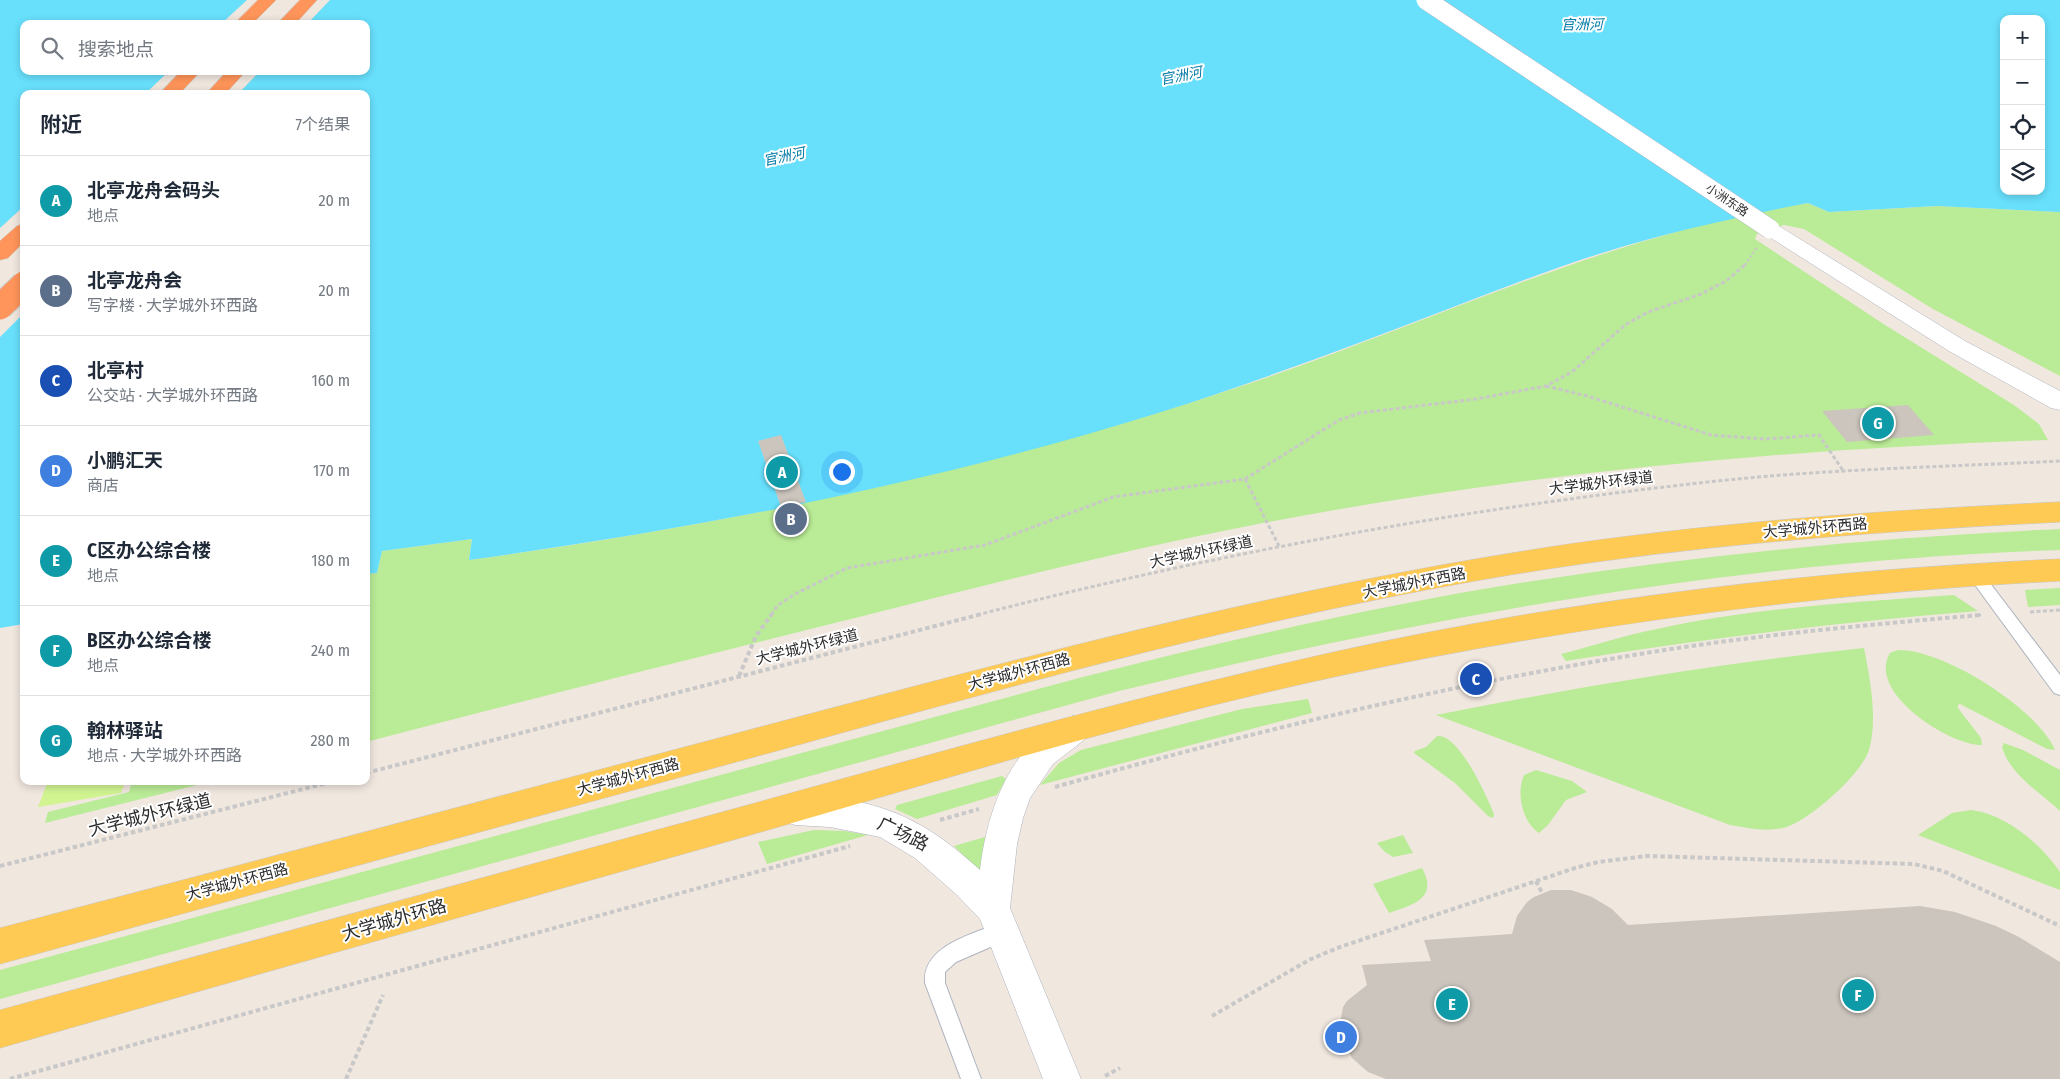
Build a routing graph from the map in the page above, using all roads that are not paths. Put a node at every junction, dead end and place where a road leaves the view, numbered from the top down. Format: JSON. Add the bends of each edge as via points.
{"nodes":[{"id":1,"x":268,"y":0,"type":"edge"},
{"id":2,"x":309,"y":0,"type":"edge"},
{"id":3,"x":1426,"y":0,"type":"edge"},
{"id":4,"x":246,"y":20,"type":"edge"},
{"id":5,"x":289,"y":20,"type":"edge"},
{"id":6,"x":188,"y":75,"type":"edge"},
{"id":7,"x":234,"y":75,"type":"edge"},
{"id":8,"x":172,"y":90,"type":"edge"},
{"id":9,"x":219,"y":90,"type":"edge"},
{"id":10,"x":20,"y":234,"type":"edge"},
{"id":11,"x":0,"y":253,"type":"edge"},
{"id":12,"x":20,"y":288,"type":"edge"},
{"id":13,"x":0,"y":307,"type":"edge"},
{"id":14,"x":2035,"y":389,"type":"junction"},
{"id":15,"x":2060,"y":402,"type":"edge"},
{"id":16,"x":2060,"y":413,"type":"edge"},
{"id":17,"x":2058,"y":511,"type":"edge"},
{"id":18,"x":2060,"y":570,"type":"edge"},
{"id":19,"x":1975,"y":574,"type":"junction"},
{"id":20,"x":2060,"y":688,"type":"edge"},
{"id":21,"x":1073,"y":730,"type":"junction"},
{"id":22,"x":789,"y":810,"type":"junction"},
{"id":23,"x":998,"y":920,"type":"junction"},
{"id":24,"x":0,"y":946,"type":"edge"},
{"id":25,"x":0,"y":1029,"type":"edge"},
{"id":26,"x":971,"y":1079,"type":"edge"},
{"id":27,"x":1062,"y":1079,"type":"edge"}],
"edges":[{"from":1,"to":4,"type":"highway"},
{"from":2,"to":5,"type":"highway"},
{"from":3,"to":14,"type":"main road","name":"小洲东路","bridge":true,"via":[[1765,236]]},
{"from":6,"to":8,"type":"highway"},
{"from":7,"to":9,"type":"highway"},
{"from":10,"to":11,"type":"highway"},
{"from":12,"to":13,"type":"highway","bridge":true},
{"from":14,"to":15,"type":"main road","name":"小洲东路"},
{"from":14,"to":16,"type":"main road","name":"小洲东路"},
{"from":17,"to":24,"type":"main road","name":"大学城外环西路","via":[[1884,522],[1620,548],[1498,567],[1284,608],[1035,667]]},
{"from":18,"to":19,"type":"main road"},
{"from":19,"to":20,"type":"lane"},
{"from":19,"to":21,"type":"main road","via":[[1769,592],[1508,630],[1251,684]]},
{"from":21,"to":22,"type":"main road"},
{"from":21,"to":23,"type":"main road","name":"广场路","via":[[1042,754],[1017,790],[1000,844]]},
{"from":22,"to":23,"type":"main road","name":"广场路","via":[[844,812],[894,826],[930,846]]},
{"from":22,"to":25,"type":"main road","name":"大学城外环路"},
{"from":23,"to":26,"type":"lane","via":[[942,959],[934,969],[935,983]]},
{"from":23,"to":27,"type":"main road","name":"广场路"}]}
